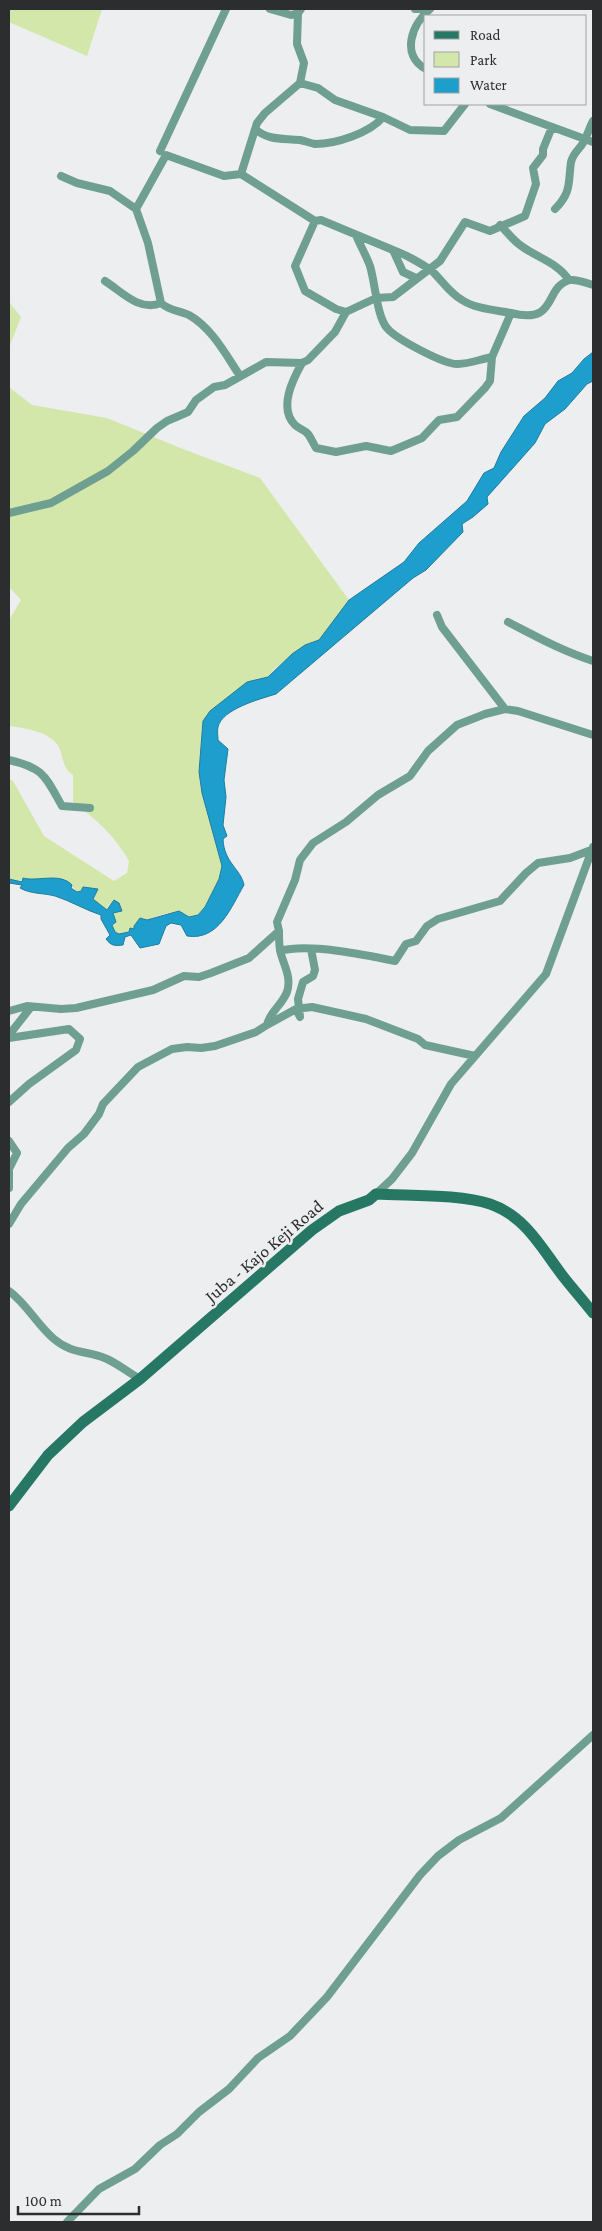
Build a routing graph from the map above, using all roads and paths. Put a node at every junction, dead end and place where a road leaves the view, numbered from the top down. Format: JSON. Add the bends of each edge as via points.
{"nodes":[{"id":1,"x":226,"y":9,"type":"edge"},
{"id":2,"x":270,"y":9,"type":"edge"},
{"id":3,"x":415,"y":9,"type":"edge"},
{"id":4,"x":422,"y":9,"type":"edge"},
{"id":5,"x":430,"y":9,"type":"edge"},
{"id":6,"x":299,"y":11,"type":"edge"},
{"id":7,"x":424,"y":67,"type":"edge"},
{"id":8,"x":300,"y":83,"type":"junction"},
{"id":9,"x":464,"y":105,"type":"edge"},
{"id":10,"x":493,"y":105,"type":"edge"},
{"id":11,"x":383,"y":116,"type":"junction"},
{"id":12,"x":593,"y":120,"type":"edge"},
{"id":13,"x":552,"y":127,"type":"junction"},
{"id":14,"x":255,"y":129,"type":"junction"},
{"id":15,"x":584,"y":139,"type":"junction"},
{"id":16,"x":593,"y":142,"type":"edge"},
{"id":17,"x":160,"y":151,"type":"dead end"},
{"id":18,"x":241,"y":174,"type":"junction"},
{"id":19,"x":61,"y":176,"type":"dead end"},
{"id":20,"x":136,"y":209,"type":"junction"},
{"id":21,"x":555,"y":209,"type":"dead end"},
{"id":22,"x":315,"y":221,"type":"junction"},
{"id":23,"x":500,"y":225,"type":"junction"},
{"id":24,"x":356,"y":235,"type":"junction"},
{"id":25,"x":393,"y":250,"type":"junction"},
{"id":26,"x":430,"y":269,"type":"junction"},
{"id":27,"x":416,"y":278,"type":"junction"},
{"id":28,"x":569,"y":280,"type":"junction"},
{"id":29,"x":105,"y":281,"type":"dead end"},
{"id":30,"x":593,"y":285,"type":"edge"},
{"id":31,"x":376,"y":298,"type":"junction"},
{"id":32,"x":161,"y":303,"type":"junction"},
{"id":33,"x":346,"y":312,"type":"junction"},
{"id":34,"x":511,"y":313,"type":"junction"},
{"id":35,"x":492,"y":357,"type":"junction"},
{"id":36,"x":302,"y":363,"type":"junction"},
{"id":37,"x":240,"y":376,"type":"junction"},
{"id":38,"x":9,"y":513,"type":"edge"},
{"id":39,"x":437,"y":615,"type":"dead end"},
{"id":40,"x":508,"y":622,"type":"dead end"},
{"id":41,"x":593,"y":661,"type":"edge"},
{"id":42,"x":505,"y":709,"type":"junction"},
{"id":43,"x":593,"y":735,"type":"edge"},
{"id":44,"x":9,"y":760,"type":"edge"},
{"id":45,"x":90,"y":808,"type":"dead end"},
{"id":46,"x":592,"y":849,"type":"edge"},
{"id":47,"x":279,"y":931,"type":"junction"},
{"id":48,"x":311,"y":949,"type":"junction"},
{"id":49,"x":280,"y":951,"type":"junction"},
{"id":50,"x":30,"y":1008,"type":"junction"},
{"id":51,"x":296,"y":1009,"type":"junction"},
{"id":52,"x":9,"y":1011,"type":"edge"},
{"id":53,"x":267,"y":1025,"type":"junction"},
{"id":54,"x":9,"y":1036,"type":"edge"},
{"id":55,"x":474,"y":1056,"type":"junction"},
{"id":56,"x":9,"y":1102,"type":"edge"},
{"id":57,"x":9,"y":1141,"type":"edge"},
{"id":58,"x":9,"y":1188,"type":"edge"},
{"id":59,"x":376,"y":1194,"type":"junction"},
{"id":60,"x":9,"y":1224,"type":"edge"},
{"id":61,"x":9,"y":1291,"type":"edge"},
{"id":62,"x":593,"y":1313,"type":"edge"},
{"id":63,"x":140,"y":1379,"type":"junction"},
{"id":64,"x":9,"y":1506,"type":"edge"},
{"id":65,"x":593,"y":1735,"type":"edge"},
{"id":66,"x":67,"y":2222,"type":"edge"}],
"edges":[{"from":1,"to":17,"type":"street"},
{"from":2,"to":6,"type":"street","via":[[291,15]]},
{"from":3,"to":4,"type":"street"},
{"from":5,"to":7,"type":"street","via":[[421,16],[410,43],[413,57]]},
{"from":6,"to":8,"type":"street","via":[[297,44],[304,63]]},
{"from":8,"to":11,"type":"street","via":[[318,88],[335,100]]},
{"from":8,"to":14,"type":"street","via":[[265,112]]},
{"from":9,"to":11,"type":"street","via":[[444,131],[410,130]]},
{"from":10,"to":13,"type":"street"},
{"from":11,"to":14,"type":"street","via":[[377,124],[343,140],[315,144],[268,138]]},
{"from":12,"to":15,"type":"street"},
{"from":13,"to":15,"type":"street"},
{"from":13,"to":23,"type":"street","via":[[543,149],[544,155],[533,168],[536,184],[525,216]]},
{"from":14,"to":18,"type":"street"},
{"from":15,"to":16,"type":"street"},
{"from":15,"to":21,"type":"street","via":[[571,162],[569,186]]},
{"from":18,"to":20,"type":"street","via":[[224,176],[166,155]]},
{"from":18,"to":22,"type":"street"},
{"from":19,"to":20,"type":"street","via":[[110,191]]},
{"from":20,"to":32,"type":"street","via":[[148,243]]},
{"from":22,"to":24,"type":"street","via":[[321,220]]},
{"from":22,"to":33,"type":"street","via":[[295,266],[306,290]]},
{"from":23,"to":26,"type":"street","via":[[490,231],[465,222],[440,261]]},
{"from":23,"to":28,"type":"street","via":[[520,245],[547,259]]},
{"from":24,"to":25,"type":"street"},
{"from":24,"to":31,"type":"street","via":[[371,269]]},
{"from":25,"to":26,"type":"street"},
{"from":25,"to":27,"type":"street","via":[[403,272]]},
{"from":26,"to":27,"type":"street"},
{"from":26,"to":34,"type":"street","via":[[460,300]]},
{"from":27,"to":31,"type":"street","via":[[393,297]]},
{"from":28,"to":30,"type":"street"},
{"from":28,"to":34,"type":"street","via":[[560,287],[545,310],[525,316]]},
{"from":29,"to":32,"type":"street","via":[[131,300],[154,306]]},
{"from":31,"to":33,"type":"street"},
{"from":31,"to":35,"type":"street","via":[[386,328],[411,346],[456,364]]},
{"from":32,"to":37,"type":"street","via":[[167,309],[190,316],[206,328]]},
{"from":33,"to":36,"type":"street","via":[[330,338]]},
{"from":34,"to":35,"type":"street"},
{"from":35,"to":36,"type":"street","via":[[490,381],[457,416],[439,420],[422,438],[391,451],[366,446],[336,452],[316,448],[308,433],[294,424],[289,412],[291,382]]},
{"from":36,"to":37,"type":"street","via":[[266,362]]},
{"from":37,"to":38,"type":"street","via":[[214,387],[196,400],[188,412],[162,424],[108,471],[78,489],[51,503]]},
{"from":39,"to":42,"type":"street","via":[[442,627]]},
{"from":40,"to":41,"type":"street","via":[[542,641]]},
{"from":42,"to":43,"type":"street"},
{"from":42,"to":47,"type":"street","via":[[457,725],[428,751],[410,776],[378,795],[346,822],[313,843],[300,860],[277,922]]},
{"from":44,"to":45,"type":"street","via":[[43,773],[62,806]]},
{"from":46,"to":48,"type":"street","via":[[570,858],[538,863],[500,901],[438,919],[427,926],[416,941],[406,944],[395,960]]},
{"from":46,"to":55,"type":"street","via":[[546,974]]},
{"from":47,"to":49,"type":"street"},
{"from":47,"to":50,"type":"street","via":[[249,958],[212,973],[199,977],[184,976],[153,990],[76,1008]]},
{"from":48,"to":49,"type":"street"},
{"from":48,"to":51,"type":"street","via":[[315,970],[303,982],[298,999],[300,1017]]},
{"from":49,"to":53,"type":"street","via":[[289,978],[286,992]]},
{"from":50,"to":52,"type":"street"},
{"from":50,"to":54,"type":"street"},
{"from":51,"to":53,"type":"street"},
{"from":51,"to":55,"type":"street","via":[[312,1007],[366,1019],[418,1039],[425,1045]]},
{"from":53,"to":60,"type":"street","via":[[215,1046],[172,1049],[138,1067],[103,1104],[84,1134],[68,1148],[21,1204]]},
{"from":54,"to":56,"type":"street","via":[[69,1030],[80,1039],[76,1050]]},
{"from":55,"to":59,"type":"street","via":[[451,1084],[412,1153]]},
{"from":57,"to":58,"type":"street","via":[[17,1153],[9,1169]]},
{"from":59,"to":62,"type":"main road","via":[[461,1199],[490,1204],[511,1215],[532,1232]]},
{"from":59,"to":63,"type":"main road","name":"Juba - Kajo Keji Road","via":[[369,1200],[339,1211],[312,1230]]},
{"from":61,"to":63,"type":"street","via":[[39,1325],[70,1350],[108,1359]]},
{"from":63,"to":64,"type":"main road","name":"Juba - Kajo Keji Road","via":[[83,1422],[48,1455]]},
{"from":65,"to":66,"type":"street","via":[[501,1818],[459,1840],[438,1856],[327,1997],[290,2036],[258,2058],[229,2089],[135,2169],[99,2189]]}]}
